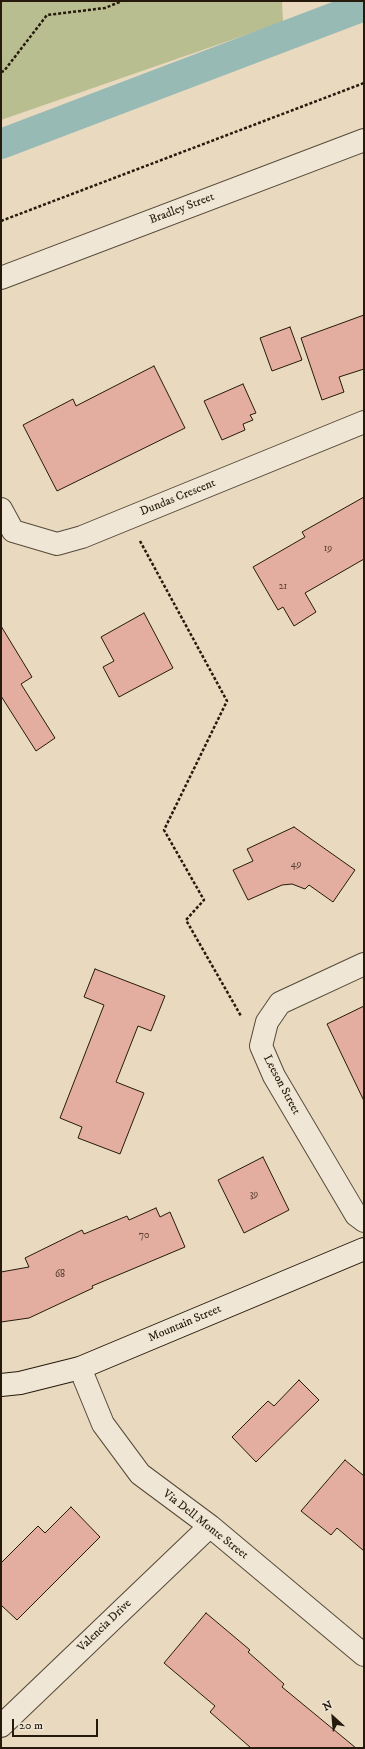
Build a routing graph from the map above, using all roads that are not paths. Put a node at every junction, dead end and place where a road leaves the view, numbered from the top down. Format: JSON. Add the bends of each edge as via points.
{"nodes":[{"id":1,"x":364,"y":140,"type":"edge"},
{"id":2,"x":1,"y":278,"type":"edge"},
{"id":3,"x":364,"y":422,"type":"edge"},
{"id":4,"x":1,"y":508,"type":"edge"},
{"id":5,"x":364,"y":964,"type":"edge"},
{"id":6,"x":364,"y":1221,"type":"edge"},
{"id":7,"x":364,"y":1250,"type":"edge"},
{"id":8,"x":80,"y":1368,"type":"junction"},
{"id":9,"x":1,"y":1385,"type":"edge"},
{"id":10,"x":210,"y":1526,"type":"junction"},
{"id":11,"x":364,"y":1655,"type":"edge"},
{"id":12,"x":1,"y":1726,"type":"edge"}],
"edges":[{"from":1,"to":2,"type":"street","name":"Bradley Street"},
{"from":3,"to":4,"type":"street","name":"Dundas Crescent","via":[[82,537],[57,544],[13,531]]},
{"from":5,"to":6,"type":"street","name":"Leeson Street","via":[[280,1003],[267,1022],[261,1046],[274,1076],[356,1215]]},
{"from":7,"to":8,"type":"street","name":"Mountain Street"},
{"from":8,"to":9,"type":"street","name":"Mountain Street","via":[[20,1383]]},
{"from":8,"to":10,"type":"street","name":"Via Dell Monte Street","via":[[103,1424],[140,1474]]},
{"from":10,"to":11,"type":"street","name":"Via Dell Monte Street"},
{"from":10,"to":12,"type":"street","name":"Valencia Drive"}]}
